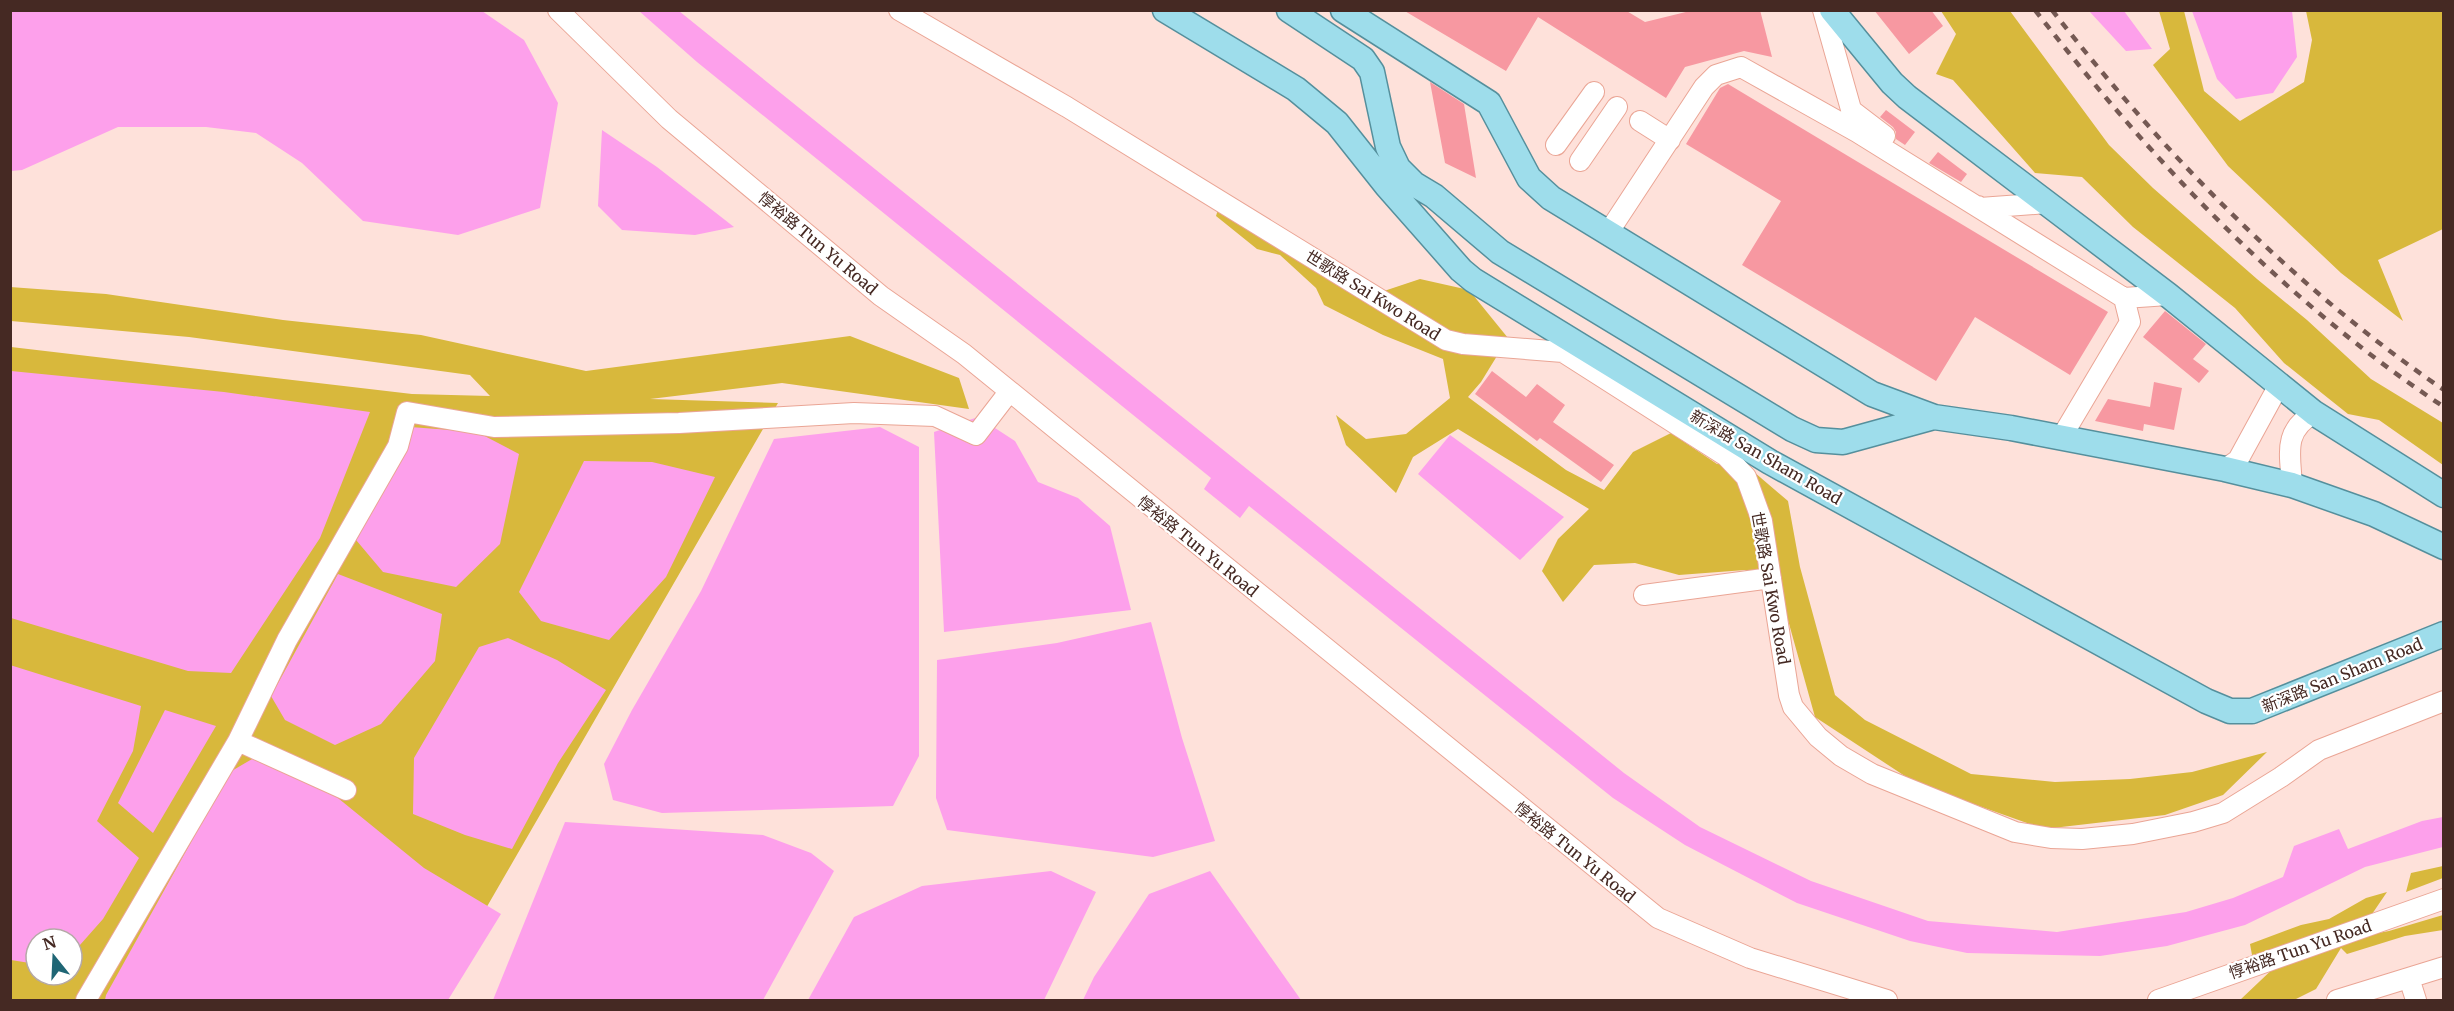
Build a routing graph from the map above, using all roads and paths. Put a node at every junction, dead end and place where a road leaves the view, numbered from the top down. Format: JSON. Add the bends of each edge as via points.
{"nodes":[{"id":1,"x":558,"y":10,"type":"edge"},
{"id":2,"x":899,"y":10,"type":"edge"},
{"id":3,"x":1165,"y":10,"type":"edge"},
{"id":4,"x":1289,"y":10,"type":"edge"},
{"id":5,"x":1343,"y":10,"type":"edge"},
{"id":6,"x":1823,"y":10,"type":"edge"},
{"id":7,"x":1832,"y":10,"type":"edge"},
{"id":8,"x":1594,"y":92,"type":"dead end"},
{"id":9,"x":1617,"y":107,"type":"dead end"},
{"id":10,"x":1851,"y":110,"type":"junction"},
{"id":11,"x":1640,"y":121,"type":"dead end"},
{"id":12,"x":1857,"y":132,"type":"junction"},
{"id":13,"x":1670,"y":140,"type":"junction"},
{"id":14,"x":1556,"y":145,"type":"dead end"},
{"id":15,"x":1580,"y":161,"type":"dead end"},
{"id":16,"x":2047,"y":203,"type":"junction"},
{"id":17,"x":1980,"y":208,"type":"junction"},
{"id":18,"x":1608,"y":233,"type":"junction"},
{"id":19,"x":2168,"y":295,"type":"junction"},
{"id":20,"x":2124,"y":298,"type":"junction"},
{"id":21,"x":2279,"y":386,"type":"junction"},
{"id":22,"x":1009,"y":392,"type":"junction"},
{"id":23,"x":2314,"y":413,"type":"junction"},
{"id":24,"x":1934,"y":417,"type":"junction"},
{"id":25,"x":2061,"y":438,"type":"junction"},
{"id":26,"x":2225,"y":469,"type":"junction"},
{"id":27,"x":2292,"y":484,"type":"junction"},
{"id":28,"x":2444,"y":495,"type":"edge"},
{"id":29,"x":2444,"y":546,"type":"edge"},
{"id":30,"x":1771,"y":578,"type":"junction"},
{"id":31,"x":1644,"y":595,"type":"dead end"},
{"id":32,"x":2444,"y":634,"type":"edge"},
{"id":33,"x":2444,"y":701,"type":"edge"},
{"id":34,"x":238,"y":741,"type":"junction"},
{"id":35,"x":346,"y":790,"type":"dead end"},
{"id":36,"x":2444,"y":899,"type":"edge"},
{"id":37,"x":2444,"y":967,"type":"edge"},
{"id":38,"x":2409,"y":978,"type":"junction"},
{"id":39,"x":86,"y":1000,"type":"edge"},
{"id":40,"x":1887,"y":1000,"type":"edge"},
{"id":41,"x":2158,"y":1000,"type":"edge"},
{"id":42,"x":2337,"y":1000,"type":"edge"},
{"id":43,"x":2416,"y":1000,"type":"edge"}],
"edges":[{"from":1,"to":22,"type":"street","name":"惇裕路 Tun Yu Road","via":[[679,127],[881,296],[964,354]]},
{"from":2,"to":30,"type":"street","name":"世歌路 Sai Kwo Road","via":[[1067,107],[1446,340],[1563,352],[1726,456],[1746,477],[1754,496]]},
{"from":3,"to":32,"type":"main road","name":"新深路 San Sham Road","via":[[1296,89],[1337,123],[1387,186],[1473,280],[1770,462],[2206,701],[2230,711],[2252,711]]},
{"from":4,"to":24,"type":"main road","via":[[1363,59],[1372,72],[1388,147],[1398,168],[1500,252],[1783,424],[1816,440],[1843,442]]},
{"from":5,"to":18,"type":"main road","via":[[1490,103],[1529,178],[1551,198]]},
{"from":6,"to":10,"type":"street"},
{"from":7,"to":16,"type":"main road","via":[[1892,83]]},
{"from":8,"to":14,"type":"street"},
{"from":9,"to":15,"type":"street"},
{"from":10,"to":12,"type":"street"},
{"from":10,"to":17,"type":"street"},
{"from":11,"to":13,"type":"street"},
{"from":12,"to":13,"type":"street","via":[[1741,68],[1716,75],[1704,87]]},
{"from":12,"to":17,"type":"street"},
{"from":13,"to":18,"type":"street"},
{"from":16,"to":17,"type":"street"},
{"from":16,"to":19,"type":"main road"},
{"from":17,"to":20,"type":"street"},
{"from":18,"to":24,"type":"main road","via":[[1872,394]]},
{"from":19,"to":20,"type":"street"},
{"from":19,"to":21,"type":"main road"},
{"from":20,"to":25,"type":"street","via":[[2130,322]]},
{"from":21,"to":23,"type":"main road"},
{"from":21,"to":26,"type":"street","via":[[2238,460]]},
{"from":22,"to":34,"type":"street","via":[[976,435],[935,416],[889,414],[494,427],[407,412],[398,446],[287,640]]},
{"from":22,"to":40,"type":"street","name":"惇裕路 Tun Yu Road","via":[[1658,918],[1750,958]]},
{"from":23,"to":27,"type":"street","via":[[2292,433]]},
{"from":23,"to":28,"type":"main road"},
{"from":24,"to":25,"type":"main road"},
{"from":25,"to":26,"type":"main road"},
{"from":26,"to":27,"type":"main road"},
{"from":27,"to":29,"type":"main road","via":[[2374,514]]},
{"from":30,"to":31,"type":"street"},
{"from":30,"to":33,"type":"street","name":"世歌路 Sai Kwo Road","via":[[1789,695],[1793,707],[1813,733],[1872,774],[2015,832],[2095,839],[2223,813],[2319,750]]},
{"from":34,"to":35,"type":"street"},
{"from":34,"to":39,"type":"street"},
{"from":36,"to":41,"type":"street","name":"惇裕路 Tun Yu Road"},
{"from":37,"to":38,"type":"street"},
{"from":38,"to":42,"type":"street"},
{"from":38,"to":43,"type":"street"}]}
